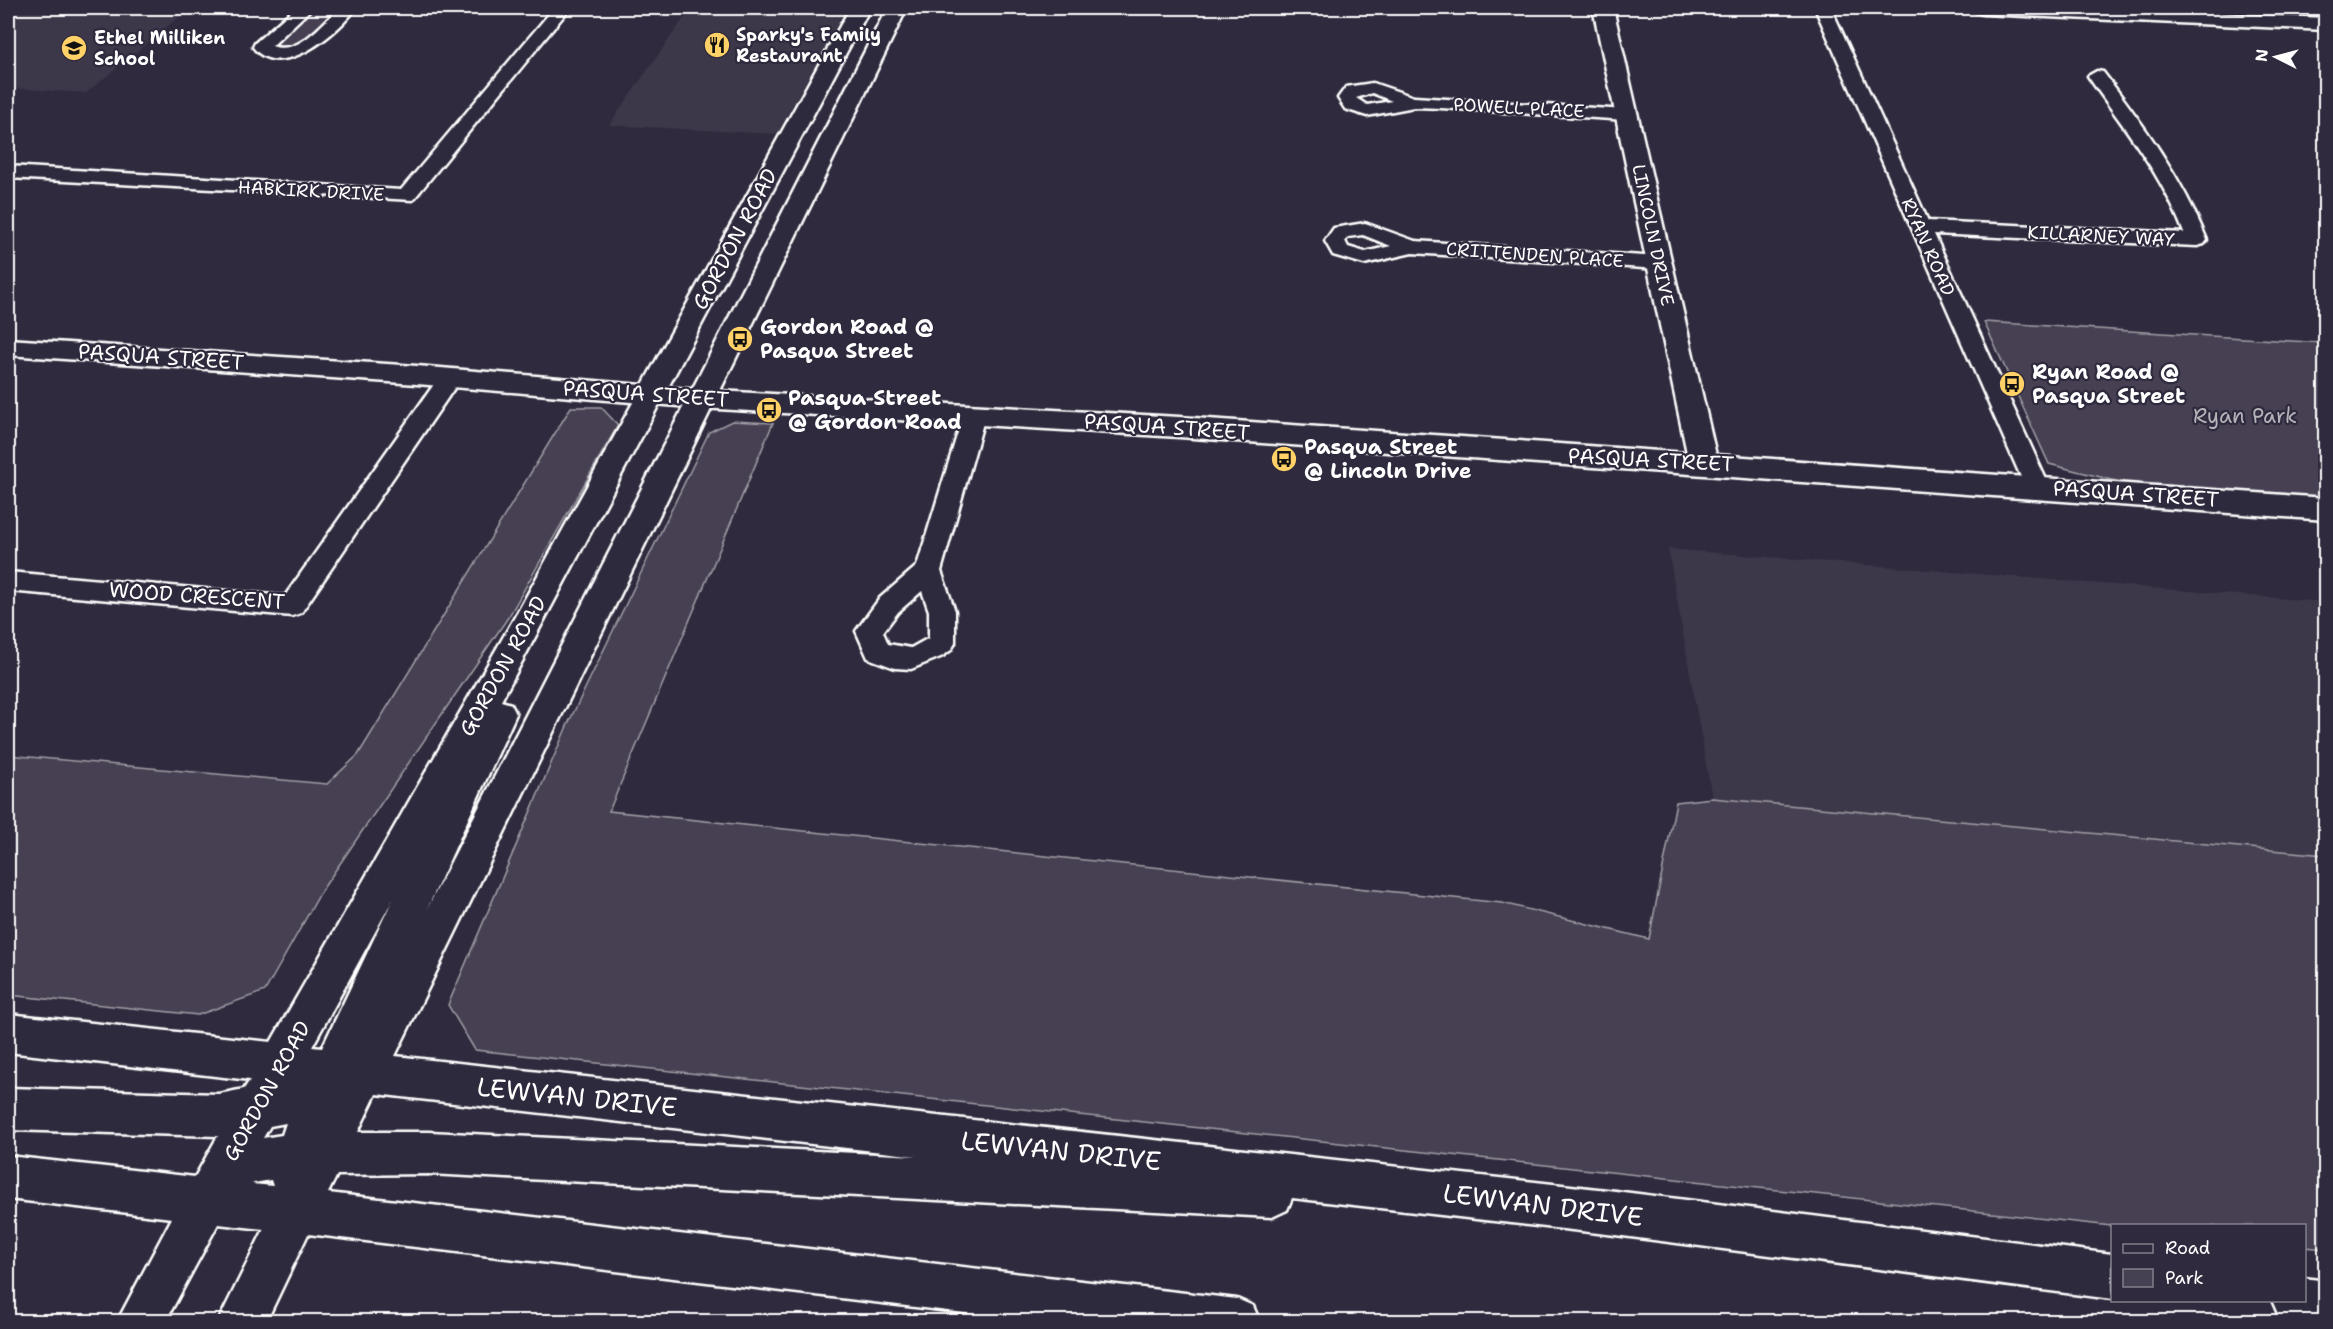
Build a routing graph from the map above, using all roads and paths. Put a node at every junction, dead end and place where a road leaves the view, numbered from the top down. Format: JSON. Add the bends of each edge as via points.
{"nodes":[{"id":1,"x":304,"y":8,"type":"edge"},
{"id":2,"x":348,"y":8,"type":"edge"},
{"id":3,"x":562,"y":8,"type":"edge"},
{"id":4,"x":860,"y":8,"type":"edge"},
{"id":5,"x":897,"y":8,"type":"edge"},
{"id":6,"x":1603,"y":8,"type":"edge"},
{"id":7,"x":1823,"y":8,"type":"edge"},
{"id":8,"x":1983,"y":8,"type":"edge"},
{"id":9,"x":2298,"y":8,"type":"edge"},
{"id":10,"x":2065,"y":9,"type":"edge"},
{"id":11,"x":2318,"y":23,"type":"edge"},
{"id":12,"x":2097,"y":76,"type":"dead end"},
{"id":13,"x":1412,"y":102,"type":"dead end"},
{"id":14,"x":1627,"y":115,"type":"junction"},
{"id":15,"x":8,"y":172,"type":"edge"},
{"id":16,"x":1919,"y":227,"type":"junction"},
{"id":17,"x":1412,"y":247,"type":"dead end"},
{"id":18,"x":1659,"y":263,"type":"junction"},
{"id":19,"x":8,"y":346,"type":"edge"},
{"id":20,"x":450,"y":378,"type":"junction"},
{"id":21,"x":650,"y":396,"type":"junction"},
{"id":22,"x":701,"y":399,"type":"junction"},
{"id":23,"x":974,"y":416,"type":"junction"},
{"id":24,"x":1702,"y":462,"type":"junction"},
{"id":25,"x":2037,"y":486,"type":"junction"},
{"id":26,"x":2325,"y":509,"type":"edge"},
{"id":27,"x":928,"y":571,"type":"dead end"},
{"id":28,"x":8,"y":582,"type":"edge"},
{"id":29,"x":531,"y":618,"type":"junction"},
{"id":30,"x":8,"y":1033,"type":"edge"},
{"id":31,"x":281,"y":1064,"type":"junction"},
{"id":32,"x":341,"y":1077,"type":"junction"},
{"id":33,"x":8,"y":1109,"type":"edge"},
{"id":34,"x":255,"y":1111,"type":"junction"},
{"id":35,"x":309,"y":1154,"type":"junction"},
{"id":36,"x":8,"y":1177,"type":"edge"},
{"id":37,"x":206,"y":1201,"type":"junction"},
{"id":38,"x":295,"y":1212,"type":"junction"},
{"id":39,"x":1607,"y":1212,"type":"junction"},
{"id":40,"x":2111,"y":1277,"type":"edge"},
{"id":41,"x":140,"y":1322,"type":"edge"},
{"id":42,"x":241,"y":1322,"type":"edge"},
{"id":43,"x":1237,"y":1322,"type":"edge"}],
"edges":[{"from":1,"to":2,"type":"street","via":[[261,47],[274,54],[303,50]]},
{"from":3,"to":15,"type":"street","name":"HABKIRK DRIVE","via":[[406,196]]},
{"from":4,"to":21,"type":"main road","name":"GORDON ROAD"},
{"from":5,"to":22,"type":"main road","name":"GORDON ROAD"},
{"from":6,"to":14,"type":"main road","name":"LINCOLN DRIVE"},
{"from":7,"to":16,"type":"street","name":"RYAN ROAD"},
{"from":8,"to":10,"type":"main road"},
{"from":9,"to":11,"type":"main road"},
{"from":10,"to":11,"type":"main road"},
{"from":12,"to":16,"type":"street","name":"KILLARNEY WAY","via":[[2154,149],[2197,240]]},
{"from":13,"to":14,"type":"street","name":"POWELL PLACE"},
{"from":14,"to":18,"type":"main road","name":"LINCOLN DRIVE"},
{"from":16,"to":25,"type":"street","name":"RYAN ROAD"},
{"from":17,"to":18,"type":"street","name":"CRITTENDEN PLACE"},
{"from":18,"to":24,"type":"main road","name":"LINCOLN DRIVE"},
{"from":19,"to":20,"type":"main road","name":"PASQUA STREET"},
{"from":20,"to":21,"type":"main road","name":"PASQUA STREET"},
{"from":20,"to":28,"type":"street","name":"WOOD CRESCENT","via":[[292,606]]},
{"from":21,"to":22,"type":"main road","name":"PASQUA STREET"},
{"from":21,"to":29,"type":"main road","name":"GORDON ROAD"},
{"from":22,"to":23,"type":"main road","name":"PASQUA STREET"},
{"from":22,"to":32,"type":"main road","name":"GORDON ROAD"},
{"from":23,"to":24,"type":"main road","name":"PASQUA STREET"},
{"from":23,"to":27,"type":"street"},
{"from":24,"to":25,"type":"main road","name":"PASQUA STREET"},
{"from":25,"to":26,"type":"main road","name":"PASQUA STREET"},
{"from":29,"to":31,"type":"main road","name":"GORDON ROAD"},
{"from":29,"to":32,"type":"main road","via":[[524,660]]},
{"from":30,"to":31,"type":"main road","name":"LEWVAN DRIVE"},
{"from":31,"to":32,"type":"main road","name":"LEWVAN DRIVE"},
{"from":31,"to":34,"type":"main road","name":"GORDON ROAD"},
{"from":32,"to":34,"type":"main road","via":[[298,1100]]},
{"from":32,"to":35,"type":"main road"},
{"from":32,"to":39,"type":"main road","name":"LEWVAN DRIVE"},
{"from":33,"to":34,"type":"main road","via":[[170,1116]]},
{"from":34,"to":37,"type":"main road","name":"GORDON ROAD"},
{"from":35,"to":37,"type":"main road","via":[[250,1162],[236,1169]]},
{"from":35,"to":38,"type":"main road","via":[[285,1185],[286,1200]]},
{"from":35,"to":39,"type":"main road","via":[[429,1153]]},
{"from":36,"to":37,"type":"main road"},
{"from":37,"to":38,"type":"main road"},
{"from":37,"to":41,"type":"main road","name":"GORDON ROAD"},
{"from":38,"to":42,"type":"main road"},
{"from":38,"to":43,"type":"main road"},
{"from":39,"to":40,"type":"main road","name":"LEWVAN DRIVE"}]}
